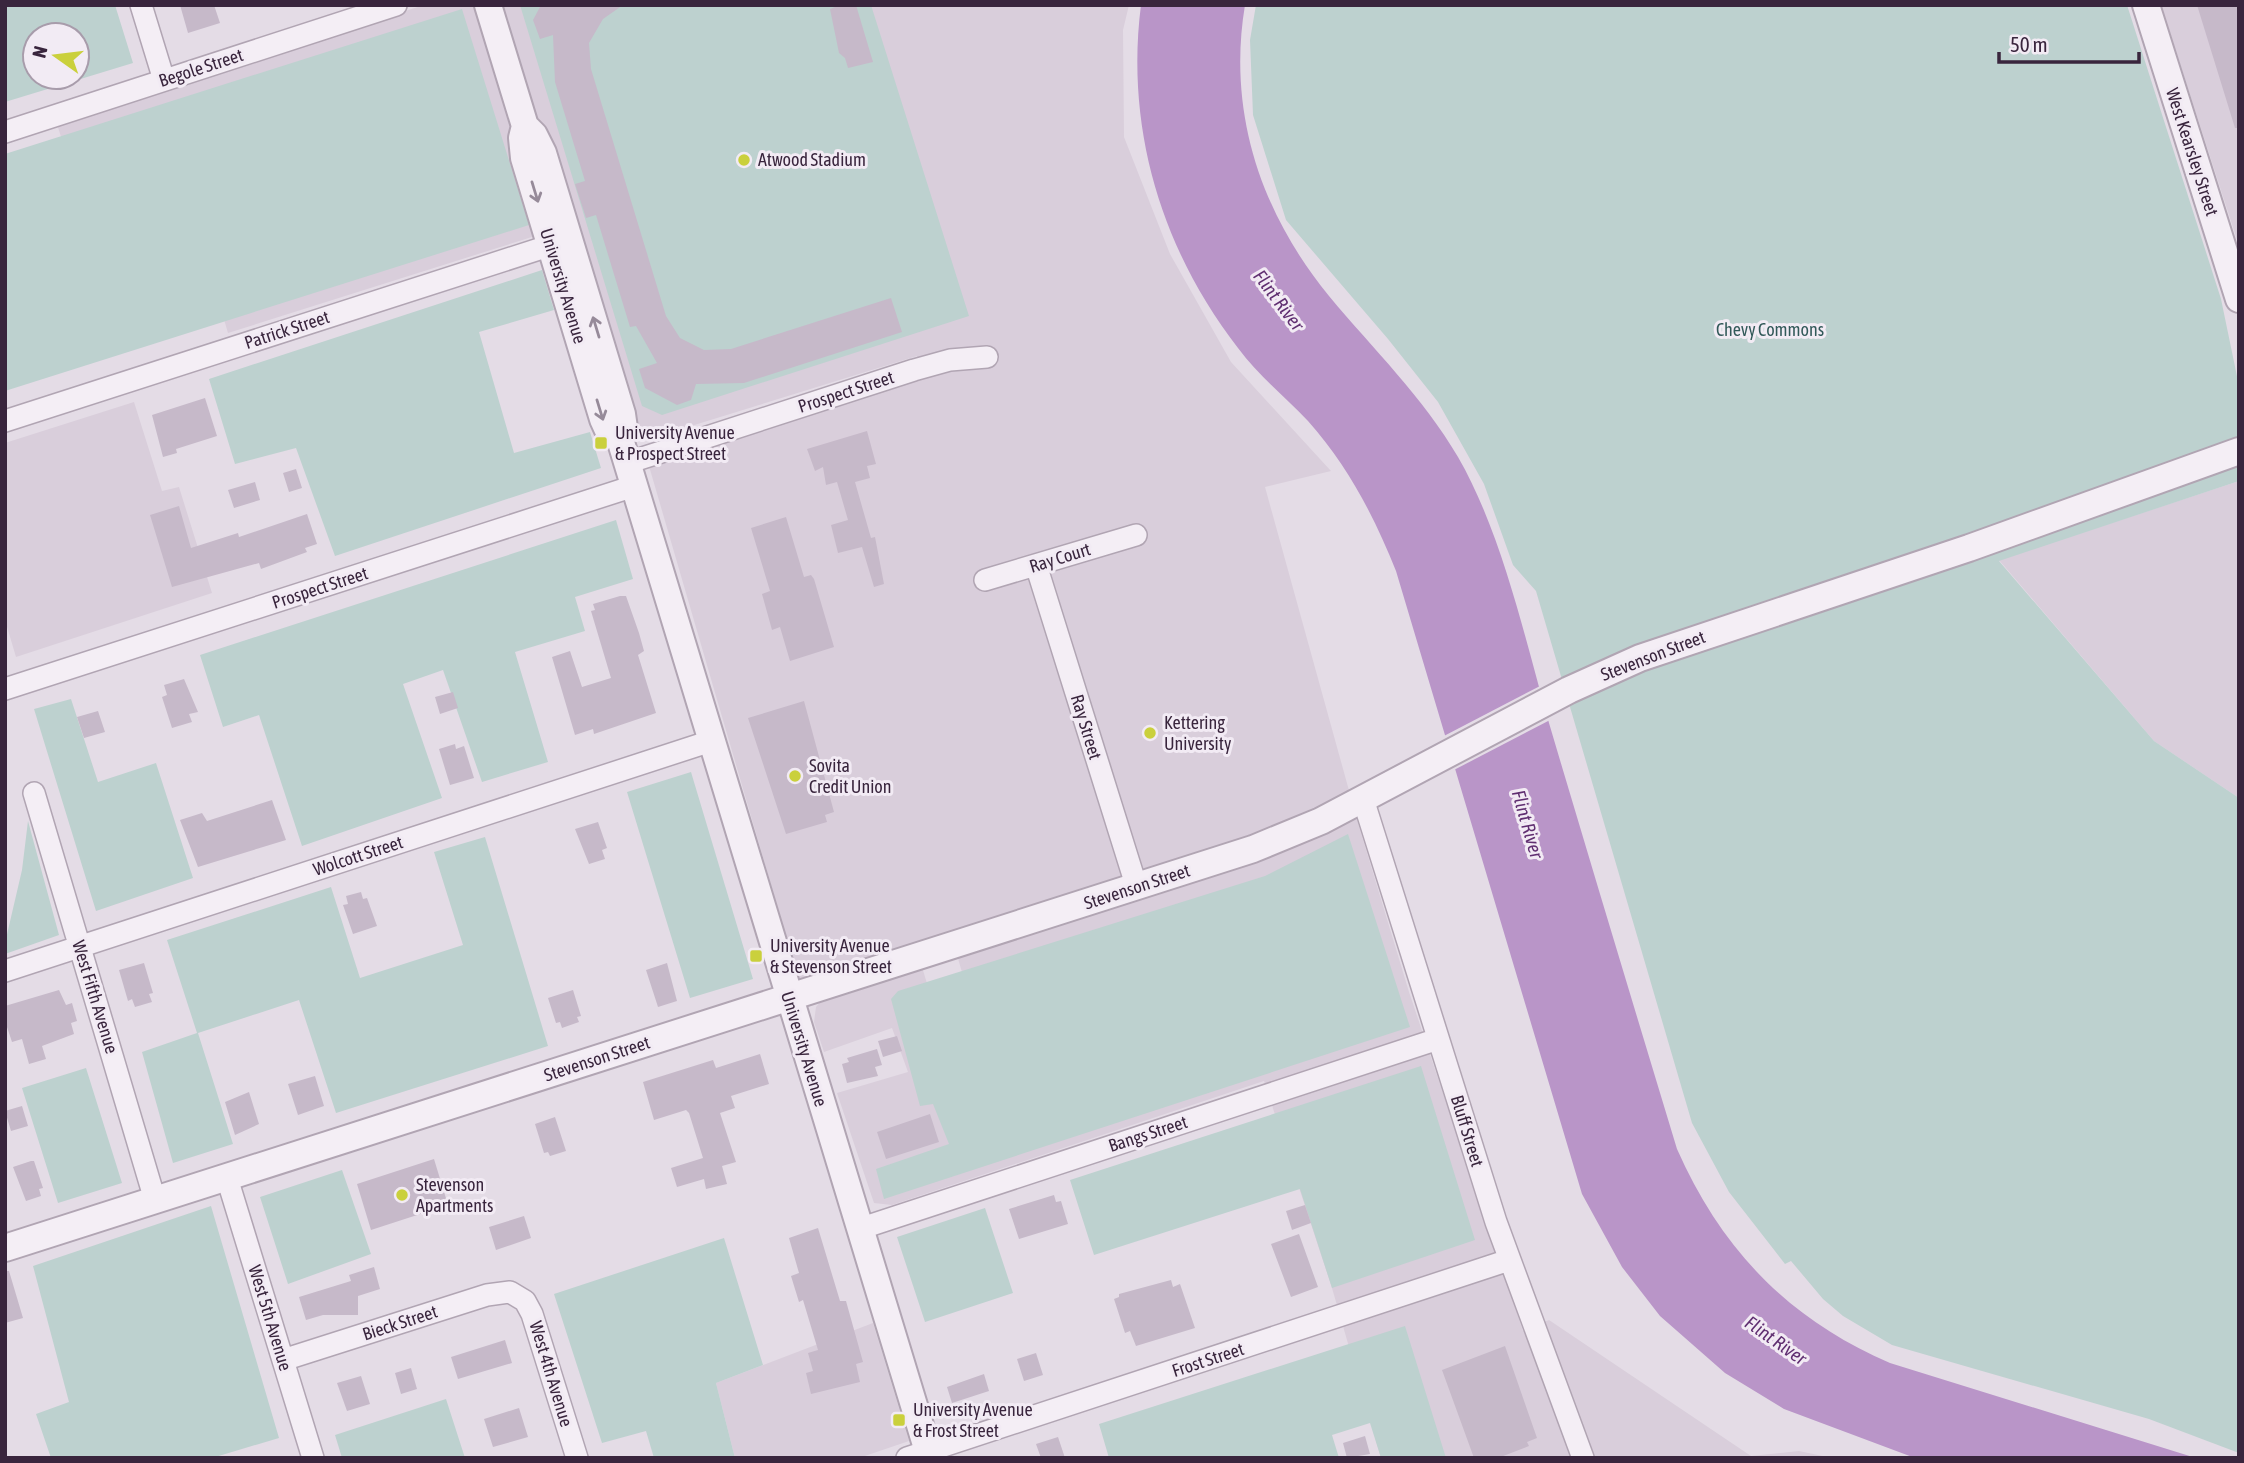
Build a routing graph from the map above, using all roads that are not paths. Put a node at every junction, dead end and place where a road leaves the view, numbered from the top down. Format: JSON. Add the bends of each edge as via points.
{"nodes":[{"id":1,"x":141,"y":5,"type":"edge"},
{"id":2,"x":396,"y":5,"type":"edge"},
{"id":3,"x":488,"y":5,"type":"edge"},
{"id":4,"x":2146,"y":5,"type":"edge"},
{"id":5,"x":164,"y":80,"type":"junction"},
{"id":6,"x":5,"y":132,"type":"edge"},
{"id":7,"x":560,"y":242,"type":"junction"},
{"id":8,"x":2239,"y":299,"type":"edge"},
{"id":9,"x":986,"y":357,"type":"dead end"},
{"id":10,"x":5,"y":421,"type":"edge"},
{"id":11,"x":2239,"y":451,"type":"edge"},
{"id":12,"x":627,"y":462,"type":"junction"},
{"id":13,"x":1136,"y":535,"type":"dead end"},
{"id":14,"x":1036,"y":565,"type":"junction"},
{"id":15,"x":985,"y":580,"type":"dead end"},
{"id":16,"x":5,"y":689,"type":"edge"},
{"id":17,"x":711,"y":741,"type":"junction"},
{"id":18,"x":34,"y":793,"type":"dead end"},
{"id":19,"x":1363,"y":799,"type":"junction"},
{"id":20,"x":1137,"y":888,"type":"junction"},
{"id":21,"x":80,"y":946,"type":"junction"},
{"id":22,"x":5,"y":971,"type":"edge"},
{"id":23,"x":789,"y":999,"type":"junction"},
{"id":24,"x":1438,"y":1040,"type":"junction"},
{"id":25,"x":227,"y":1178,"type":"junction"},
{"id":26,"x":155,"y":1200,"type":"junction"},
{"id":27,"x":859,"y":1228,"type":"junction"},
{"id":28,"x":5,"y":1248,"type":"edge"},
{"id":29,"x":1508,"y":1260,"type":"junction"},
{"id":30,"x":517,"y":1295,"type":"joint"},
{"id":31,"x":283,"y":1360,"type":"junction"},
{"id":32,"x":922,"y":1456,"type":"edge"},
{"id":33,"x":313,"y":1458,"type":"edge"},
{"id":34,"x":577,"y":1458,"type":"edge"},
{"id":35,"x":1583,"y":1458,"type":"edge"}],
"edges":[{"from":1,"to":5,"type":"street"},
{"from":2,"to":5,"type":"street","name":"Begole Street"},
{"from":3,"to":7,"type":"street","name":"University Avenue","via":[[525,126],[541,146]]},
{"from":4,"to":8,"type":"street","name":"West Kearsley Street"},
{"from":5,"to":6,"type":"street","name":"Begole Street"},
{"from":7,"to":10,"type":"street","name":"Patrick Street"},
{"from":7,"to":12,"type":"street","name":"University Avenue","via":[[622,414]]},
{"from":9,"to":12,"type":"street","name":"Prospect Street","via":[[963,357],[923,367]]},
{"from":11,"to":19,"type":"street","name":"Stevenson Street","via":[[1640,658],[1569,690]]},
{"from":12,"to":16,"type":"street","name":"Prospect Street"},
{"from":12,"to":17,"type":"street","name":"University Avenue"},
{"from":13,"to":14,"type":"street","name":"Ray Court"},
{"from":14,"to":15,"type":"street","name":"Ray Court"},
{"from":14,"to":20,"type":"street","name":"Ray Street"},
{"from":17,"to":21,"type":"street","name":"Wolcott Street"},
{"from":17,"to":23,"type":"street","name":"University Avenue"},
{"from":18,"to":21,"type":"street","name":"West Fifth Avenue"},
{"from":19,"to":20,"type":"street","name":"Stevenson Street","via":[[1266,844]]},
{"from":19,"to":24,"type":"street","name":"Bluff Street"},
{"from":20,"to":23,"type":"street","name":"Stevenson Street"},
{"from":21,"to":22,"type":"street","name":"Wolcott Street"},
{"from":21,"to":26,"type":"street","name":"West Fifth Avenue"},
{"from":23,"to":25,"type":"street","name":"Stevenson Street"},
{"from":23,"to":27,"type":"street","name":"University Avenue"},
{"from":24,"to":27,"type":"street","name":"Bangs Street"},
{"from":24,"to":29,"type":"street","name":"Bluff Street"},
{"from":25,"to":26,"type":"street","name":"Stevenson Street"},
{"from":25,"to":31,"type":"street","name":"West 5th Avenue"},
{"from":26,"to":28,"type":"street","name":"Stevenson Street"},
{"from":27,"to":32,"type":"street","name":"University Avenue"},
{"from":29,"to":32,"type":"street","name":"Frost Street"},
{"from":29,"to":35,"type":"street","name":"Bluff Street"},
{"from":30,"to":31,"type":"street","name":"Bieck Street","via":[[501,1291]]},
{"from":30,"to":34,"type":"street","name":"West 4th Avenue","via":[[532,1314]]},
{"from":31,"to":33,"type":"street","name":"West 5th Avenue"}]}
